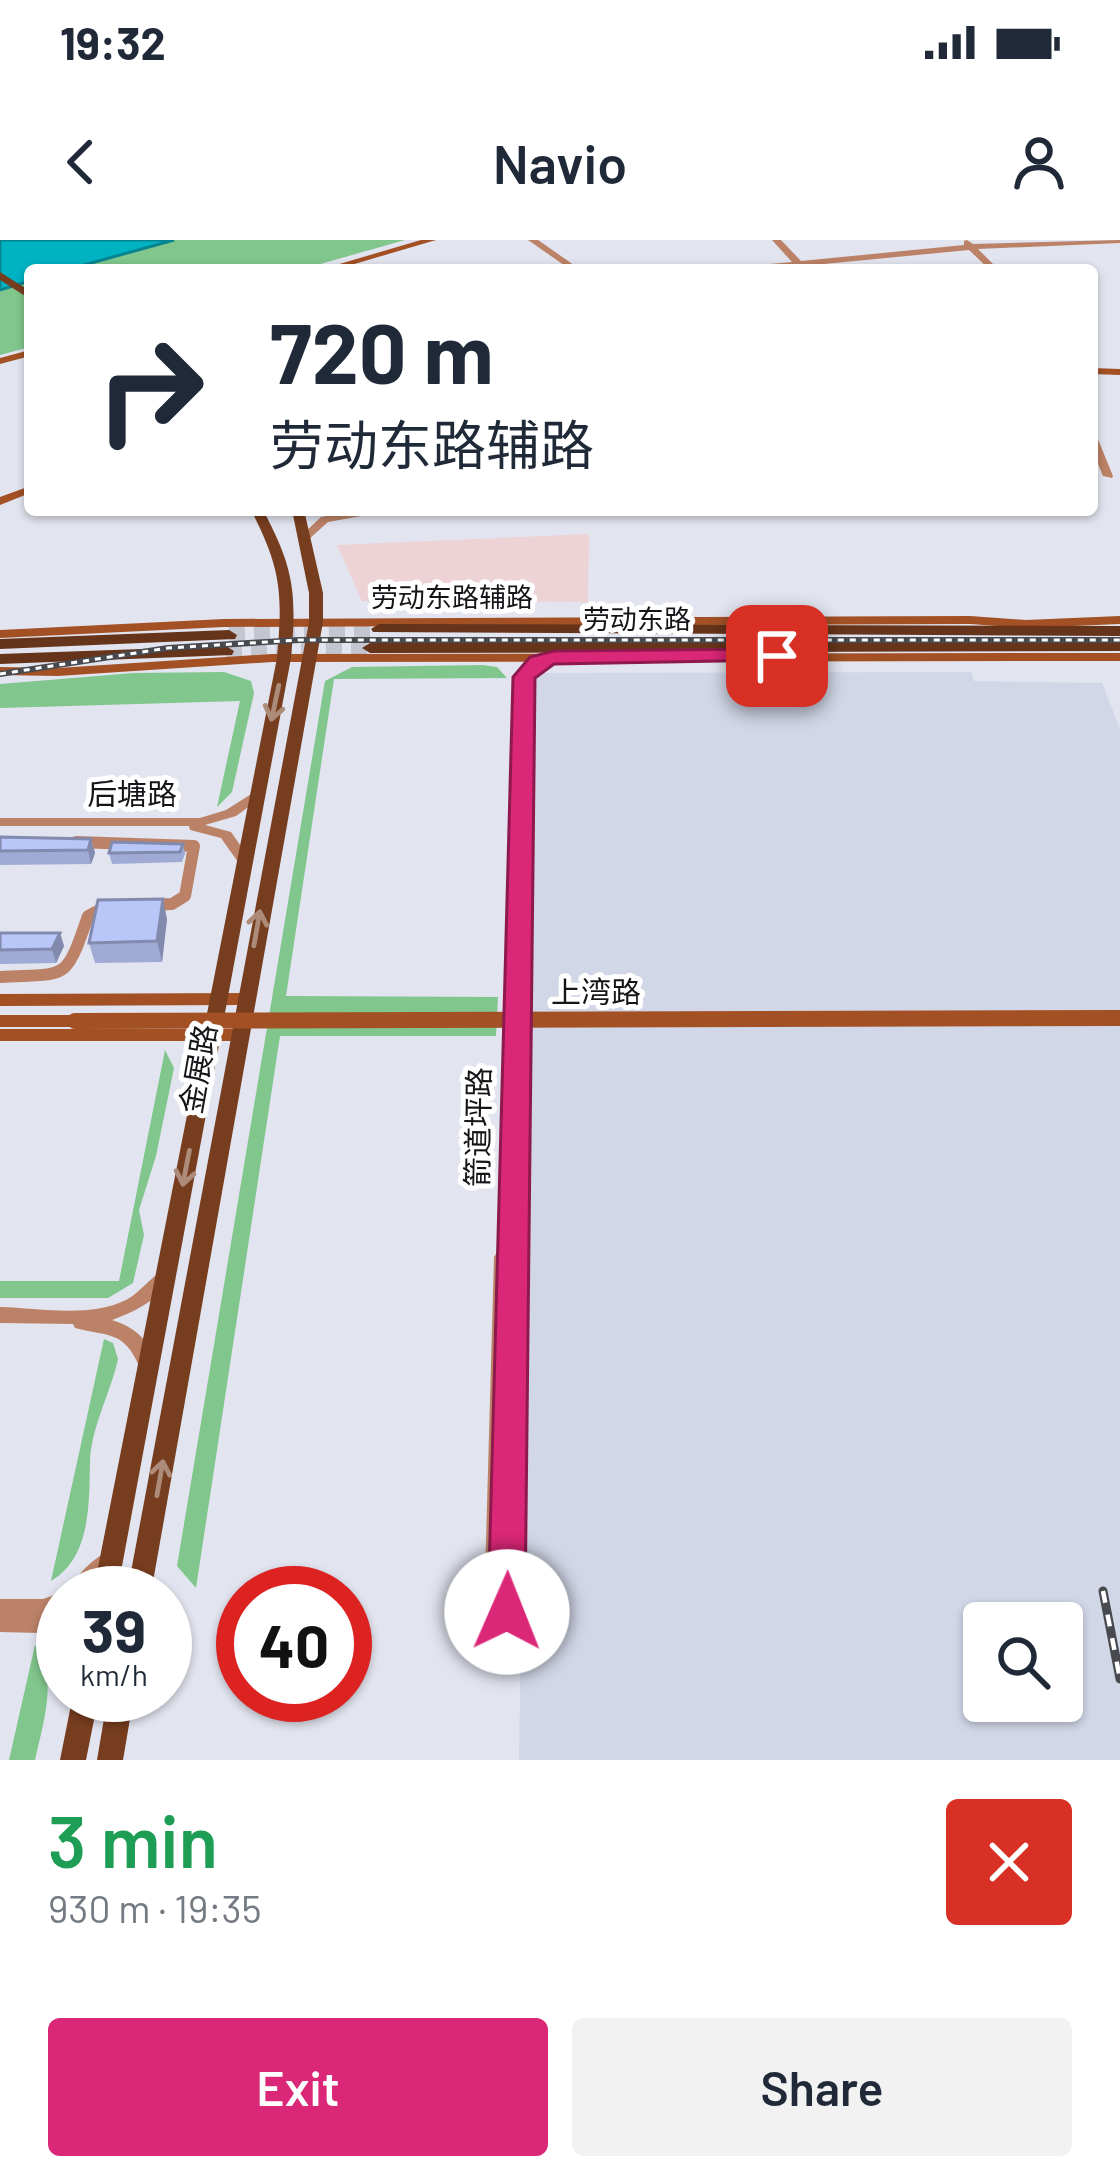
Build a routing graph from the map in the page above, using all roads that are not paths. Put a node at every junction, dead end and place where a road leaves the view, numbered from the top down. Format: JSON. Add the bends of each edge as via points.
{"nodes":[{"id":1,"x":419,"y":240,"type":"edge"},
{"id":2,"x":431,"y":240,"type":"edge"},
{"id":3,"x":529,"y":240,"type":"edge"},
{"id":4,"x":773,"y":240,"type":"edge"},
{"id":5,"x":1120,"y":242,"type":"edge"},
{"id":6,"x":966,"y":245,"type":"edge"},
{"id":7,"x":334,"y":264,"type":"edge"},
{"id":8,"x":347,"y":264,"type":"edge"},
{"id":9,"x":565,"y":264,"type":"edge"},
{"id":10,"x":795,"y":264,"type":"edge"},
{"id":11,"x":813,"y":264,"type":"edge"},
{"id":12,"x":260,"y":516,"type":"edge"},
{"id":13,"x":342,"y":516,"type":"edge"},
{"id":14,"x":296,"y":532,"type":"edge"},
{"id":15,"x":285,"y":560,"type":"junction"},
{"id":16,"x":1120,"y":620,"type":"edge"},
{"id":17,"x":288,"y":622,"type":"junction"},
{"id":18,"x":316,"y":622,"type":"junction"},
{"id":19,"x":1017,"y":628,"type":"junction"},
{"id":20,"x":379,"y":629,"type":"tunnel mouth"},
{"id":21,"x":1120,"y":631,"type":"edge"},
{"id":22,"x":0,"y":634,"type":"edge"},
{"id":23,"x":0,"y":644,"type":"edge"},
{"id":24,"x":984,"y":646,"type":"junction"},
{"id":25,"x":1120,"y":646,"type":"edge"},
{"id":26,"x":370,"y":648,"type":"tunnel mouth"},
{"id":27,"x":1077,"y":656,"type":"junction"},
{"id":28,"x":1120,"y":657,"type":"edge"},
{"id":29,"x":0,"y":658,"type":"edge"},
{"id":30,"x":284,"y":658,"type":"junction"},
{"id":31,"x":310,"y":658,"type":"junction"},
{"id":32,"x":490,"y":658,"type":"junction"},
{"id":33,"x":554,"y":658,"type":"junction"},
{"id":34,"x":0,"y":671,"type":"edge"},
{"id":35,"x":256,"y":795,"type":"junction"},
{"id":36,"x":0,"y":825,"type":"edge"},
{"id":37,"x":69,"y":842,"type":"edge"},
{"id":38,"x":243,"y":859,"type":"junction"},
{"id":39,"x":142,"y":904,"type":"edge"},
{"id":40,"x":120,"y":905,"type":"edge"},
{"id":41,"x":0,"y":976,"type":"edge"},
{"id":42,"x":218,"y":999,"type":"junction"},
{"id":43,"x":245,"y":999,"type":"junction"},
{"id":44,"x":0,"y":1000,"type":"edge"},
{"id":45,"x":1120,"y":1009,"type":"edge"},
{"id":46,"x":0,"y":1012,"type":"edge"},
{"id":47,"x":76,"y":1016,"type":"junction"},
{"id":48,"x":1120,"y":1018,"type":"edge"},
{"id":49,"x":0,"y":1021,"type":"edge"},
{"id":50,"x":0,"y":1035,"type":"edge"},
{"id":51,"x":211,"y":1035,"type":"junction"},
{"id":52,"x":238,"y":1035,"type":"junction"},
{"id":53,"x":166,"y":1274,"type":"junction"},
{"id":54,"x":0,"y":1320,"type":"edge"},
{"id":55,"x":147,"y":1371,"type":"junction"},
{"id":56,"x":112,"y":1555,"type":"junction"},
{"id":57,"x":102,"y":1566,"type":"edge"},
{"id":58,"x":110,"y":1566,"type":"edge"},
{"id":59,"x":144,"y":1566,"type":"edge"},
{"id":60,"x":0,"y":1609,"type":"edge"},
{"id":61,"x":36,"y":1609,"type":"edge"},
{"id":62,"x":0,"y":1622,"type":"edge"},
{"id":63,"x":36,"y":1623,"type":"edge"},
{"id":64,"x":81,"y":1722,"type":"edge"},
{"id":65,"x":117,"y":1722,"type":"edge"},
{"id":66,"x":73,"y":1760,"type":"edge"},
{"id":67,"x":110,"y":1760,"type":"edge"}],
"edges":[{"from":1,"to":7,"type":"main road"},
{"from":2,"to":8,"type":"main road"},
{"from":3,"to":9,"type":"street"},
{"from":4,"to":10,"type":"street"},
{"from":5,"to":6,"type":"street"},
{"from":6,"to":11,"type":"street"},
{"from":12,"to":15,"type":"main road","name":"金展路"},
{"from":13,"to":14,"type":"street"},
{"from":14,"to":15,"type":"main road","name":"金展路"},
{"from":14,"to":18,"type":"main road","name":"金展路","via":[[316,593]]},
{"from":15,"to":17,"type":"main road","name":"金展路"},
{"from":16,"to":19,"type":"main road","name":"劳动东路辅路"},
{"from":17,"to":18,"type":"main road","name":"劳动东路辅路"},
{"from":17,"to":22,"type":"main road","name":"劳动东路辅路"},
{"from":17,"to":30,"type":"main road","name":"金展路"},
{"from":18,"to":19,"type":"main road","name":"劳动东路辅路","via":[[934,620]]},
{"from":18,"to":31,"type":"main road","name":"金展路"},
{"from":19,"to":20,"type":"highway","name":"劳动东路"},
{"from":19,"to":21,"type":"highway","name":"劳动东路"},
{"from":23,"to":29,"type":"highway","via":[[228,643]]},
{"from":24,"to":25,"type":"highway","name":"劳动东路"},
{"from":24,"to":26,"type":"highway","name":"劳动东路"},
{"from":24,"to":27,"type":"main road"},
{"from":27,"to":28,"type":"main road","name":"劳动东路辅路"},
{"from":27,"to":33,"type":"main road","name":"劳动东路辅路"},
{"from":30,"to":31,"type":"main road","name":"劳动东路辅路"},
{"from":30,"to":34,"type":"main road","name":"劳动东路辅路"},
{"from":30,"to":35,"type":"main road","name":"金展路","one_way":true},
{"from":31,"to":32,"type":"main road","name":"劳动东路辅路"},
{"from":43,"to":31,"type":"main road","name":"金展路","one_way":true},
{"from":32,"to":33,"type":"main road","name":"劳动东路辅路"},
{"from":32,"to":33,"type":"street","name":"箭道坪路","via":[[517,677],[501,1612],[521,729],[527,671]]},
{"from":35,"to":36,"type":"street","name":"后塘路","via":[[201,822]]},
{"from":35,"to":38,"type":"main road","name":"金展路"},
{"from":36,"to":38,"type":"street","name":"后塘路","via":[[202,828],[231,839]]},
{"from":37,"to":39,"type":"street","via":[[194,846],[182,900]]},
{"from":38,"to":42,"type":"main road","name":"金展路"},
{"from":40,"to":41,"type":"street","via":[[88,916],[64,973]]},
{"from":42,"to":43,"type":"main road"},
{"from":42,"to":44,"type":"main road"},
{"from":42,"to":51,"type":"main road","name":"金展路"},
{"from":43,"to":52,"type":"main road","name":"金展路"},
{"from":45,"to":47,"type":"main road","name":"上湾路","bridge":true},
{"from":46,"to":47,"type":"main road","name":"上湾路"},
{"from":47,"to":48,"type":"main road","name":"上湾路","bridge":true},
{"from":47,"to":49,"type":"main road","name":"上湾路"},
{"from":50,"to":51,"type":"main road"},
{"from":51,"to":52,"type":"main road"},
{"from":51,"to":53,"type":"main road","name":"金展路","one_way":true},
{"from":59,"to":52,"type":"main road","name":"金展路","one_way":true},
{"from":53,"to":54,"type":"street","via":[[151,1295],[118,1312]]},
{"from":53,"to":55,"type":"main road","name":"金展路"},
{"from":54,"to":55,"type":"street","via":[[115,1328],[142,1348]]},
{"from":55,"to":56,"type":"main road","name":"金展路"},
{"from":56,"to":57,"type":"street"},
{"from":56,"to":58,"type":"main road","name":"金展路"},
{"from":60,"to":61,"type":"street"},
{"from":62,"to":63,"type":"street"},
{"from":64,"to":66,"type":"main road"},
{"from":65,"to":67,"type":"main road"}]}
